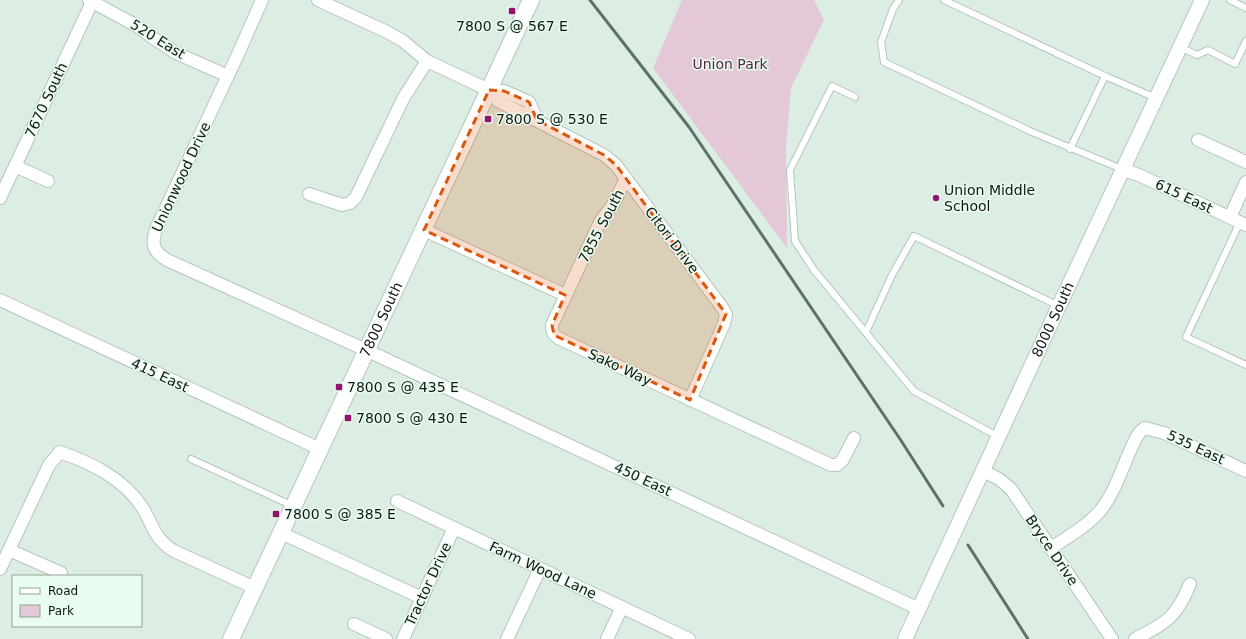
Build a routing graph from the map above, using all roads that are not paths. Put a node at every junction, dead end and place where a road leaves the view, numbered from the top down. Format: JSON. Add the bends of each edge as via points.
{"nodes":[{"id":1,"x":262,"y":0,"type":"edge"},
{"id":2,"x":318,"y":0,"type":"edge"},
{"id":3,"x":531,"y":0,"type":"edge"},
{"id":4,"x":899,"y":0,"type":"edge"},
{"id":5,"x":944,"y":0,"type":"edge"},
{"id":6,"x":1202,"y":0,"type":"edge"},
{"id":7,"x":1230,"y":0,"type":"edge"},
{"id":8,"x":91,"y":1,"type":"edge"},
{"id":9,"x":1246,"y":8,"type":"edge"},
{"id":10,"x":1246,"y":41,"type":"edge"},
{"id":11,"x":1180,"y":48,"type":"junction"},
{"id":12,"x":427,"y":61,"type":"junction"},
{"id":13,"x":228,"y":76,"type":"junction"},
{"id":14,"x":1105,"y":76,"type":"junction"},
{"id":15,"x":489,"y":90,"type":"junction"},
{"id":16,"x":855,"y":97,"type":"dead end"},
{"id":17,"x":1156,"y":98,"type":"junction"},
{"id":18,"x":1198,"y":140,"type":"dead end"},
{"id":19,"x":1070,"y":149,"type":"junction"},
{"id":20,"x":1246,"y":162,"type":"edge"},
{"id":21,"x":15,"y":166,"type":"junction"},
{"id":22,"x":1122,"y":169,"type":"junction"},
{"id":23,"x":626,"y":178,"type":"junction"},
{"id":24,"x":48,"y":181,"type":"dead end"},
{"id":25,"x":1246,"y":182,"type":"edge"},
{"id":26,"x":309,"y":194,"type":"dead end"},
{"id":27,"x":0,"y":198,"type":"edge"},
{"id":28,"x":1239,"y":221,"type":"edge"},
{"id":29,"x":424,"y":230,"type":"junction"},
{"id":30,"x":565,"y":296,"type":"junction"},
{"id":31,"x":0,"y":300,"type":"edge"},
{"id":32,"x":1059,"y":306,"type":"junction"},
{"id":33,"x":866,"y":332,"type":"junction"},
{"id":34,"x":366,"y":350,"type":"junction"},
{"id":35,"x":1246,"y":365,"type":"edge"},
{"id":36,"x":690,"y":400,"type":"junction"},
{"id":37,"x":999,"y":437,"type":"junction"},
{"id":38,"x":854,"y":438,"type":"dead end"},
{"id":39,"x":320,"y":449,"type":"junction"},
{"id":40,"x":191,"y":459,"type":"dead end"},
{"id":41,"x":1246,"y":470,"type":"edge"},
{"id":42,"x":983,"y":471,"type":"junction"},
{"id":43,"x":397,"y":501,"type":"dead end"},
{"id":44,"x":293,"y":506,"type":"junction"},
{"id":45,"x":454,"y":528,"type":"junction"},
{"id":46,"x":281,"y":533,"type":"junction"},
{"id":47,"x":1051,"y":548,"type":"junction"},
{"id":48,"x":9,"y":550,"type":"junction"},
{"id":49,"x":0,"y":569,"type":"edge"},
{"id":50,"x":540,"y":569,"type":"junction"},
{"id":51,"x":61,"y":573,"type":"dead end"},
{"id":52,"x":1190,"y":584,"type":"dead end"},
{"id":53,"x":255,"y":588,"type":"junction"},
{"id":54,"x":422,"y":598,"type":"junction"},
{"id":55,"x":622,"y":607,"type":"junction"},
{"id":56,"x":919,"y":609,"type":"junction"},
{"id":57,"x":354,"y":624,"type":"dead end"},
{"id":58,"x":231,"y":639,"type":"edge"},
{"id":59,"x":386,"y":639,"type":"edge"},
{"id":60,"x":403,"y":639,"type":"edge"},
{"id":61,"x":507,"y":639,"type":"edge"},
{"id":62,"x":607,"y":639,"type":"edge"},
{"id":63,"x":689,"y":639,"type":"edge"},
{"id":64,"x":905,"y":639,"type":"edge"},
{"id":65,"x":1112,"y":639,"type":"edge"},
{"id":66,"x":1136,"y":639,"type":"edge"}],
"edges":[{"from":1,"to":13,"type":"street","name":"Unionwood Drive"},
{"from":2,"to":12,"type":"street","name":"Citori Drive","via":[[387,32],[403,41]]},
{"from":3,"to":15,"type":"main road","name":"7800 South"},
{"from":4,"to":19,"type":"lane","via":[[881,42],[884,62]]},
{"from":5,"to":14,"type":"lane"},
{"from":6,"to":11,"type":"street","name":"8000 South"},
{"from":7,"to":9,"type":"lane"},
{"from":8,"to":13,"type":"street","name":"520 East","via":[[137,26],[176,53]]},
{"from":8,"to":21,"type":"street","name":"7670 South"},
{"from":10,"to":11,"type":"lane","via":[[1235,64],[1208,50],[1197,55]]},
{"from":11,"to":17,"type":"street","name":"8000 South"},
{"from":12,"to":15,"type":"street","name":"Citori Drive"},
{"from":12,"to":26,"type":"street","via":[[403,99],[356,197],[350,203],[342,205]]},
{"from":13,"to":34,"type":"street","name":"Unionwood Drive","via":[[156,229],[153,247],[167,260]]},
{"from":14,"to":17,"type":"lane"},
{"from":14,"to":19,"type":"lane"},
{"from":15,"to":23,"type":"street","name":"Citori Drive","via":[[498,101],[604,155]]},
{"from":15,"to":29,"type":"main road","name":"7800 South"},
{"from":16,"to":33,"type":"lane","via":[[832,86],[790,170],[795,241],[814,270]]},
{"from":17,"to":22,"type":"street","name":"8000 South"},
{"from":18,"to":20,"type":"street"},
{"from":19,"to":22,"type":"lane"},
{"from":21,"to":24,"type":"street"},
{"from":21,"to":27,"type":"street","name":"7670 South"},
{"from":22,"to":28,"type":"street","name":"615 East"},
{"from":22,"to":32,"type":"street","name":"8000 South"},
{"from":23,"to":30,"type":"street","name":"7855 South","via":[[600,222]]},
{"from":23,"to":36,"type":"street","name":"Citori Drive","via":[[726,314],[724,324]]},
{"from":25,"to":28,"type":"street"},
{"from":28,"to":35,"type":"lane","via":[[1186,337]]},
{"from":29,"to":30,"type":"street"},
{"from":29,"to":34,"type":"main road","name":"7800 South"},
{"from":30,"to":36,"type":"street","name":"Sako Way","via":[[552,325],[554,335]]},
{"from":31,"to":39,"type":"street","name":"415 East"},
{"from":32,"to":33,"type":"lane","via":[[914,236],[892,275]]},
{"from":32,"to":37,"type":"street","name":"8000 South"},
{"from":33,"to":37,"type":"lane","via":[[914,390]]},
{"from":34,"to":39,"type":"main road","name":"7800 South"},
{"from":34,"to":56,"type":"street","name":"450 East"},
{"from":36,"to":38,"type":"street","name":"Sako Way","via":[[830,465],[837,465],[842,461]]},
{"from":37,"to":42,"type":"street","name":"8000 South"},
{"from":39,"to":44,"type":"main road","name":"7800 South"},
{"from":40,"to":44,"type":"lane"},
{"from":41,"to":47,"type":"street","name":"535 East","via":[[1164,432],[1145,428],[1136,438],[1112,493],[1100,510],[1085,525]]},
{"from":42,"to":47,"type":"street","name":"Bryce Drive","via":[[1011,489]]},
{"from":42,"to":56,"type":"street","name":"8000 South"},
{"from":43,"to":45,"type":"street","name":"Farm Wood Lane"},
{"from":44,"to":46,"type":"main road","name":"7800 South"},
{"from":45,"to":50,"type":"street","name":"Farm Wood Lane"},
{"from":45,"to":54,"type":"street","name":"Tractor Drive"},
{"from":46,"to":53,"type":"main road","name":"7800 South"},
{"from":46,"to":54,"type":"street"},
{"from":47,"to":65,"type":"street","name":"Bryce Drive"},
{"from":48,"to":49,"type":"street"},
{"from":48,"to":51,"type":"street"},
{"from":48,"to":53,"type":"street","via":[[49,465],[60,452],[100,469],[130,492],[142,507],[158,539],[164,545]]},
{"from":50,"to":55,"type":"street","name":"Farm Wood Lane"},
{"from":50,"to":61,"type":"street"},
{"from":52,"to":66,"type":"street","via":[[1174,614],[1163,624]]},
{"from":53,"to":58,"type":"main road","name":"7800 South"},
{"from":54,"to":60,"type":"street","name":"Tractor Drive"},
{"from":55,"to":62,"type":"street"},
{"from":55,"to":63,"type":"street","name":"Farm Wood Lane"},
{"from":56,"to":64,"type":"street","name":"8000 South"},
{"from":57,"to":59,"type":"street"}]}
